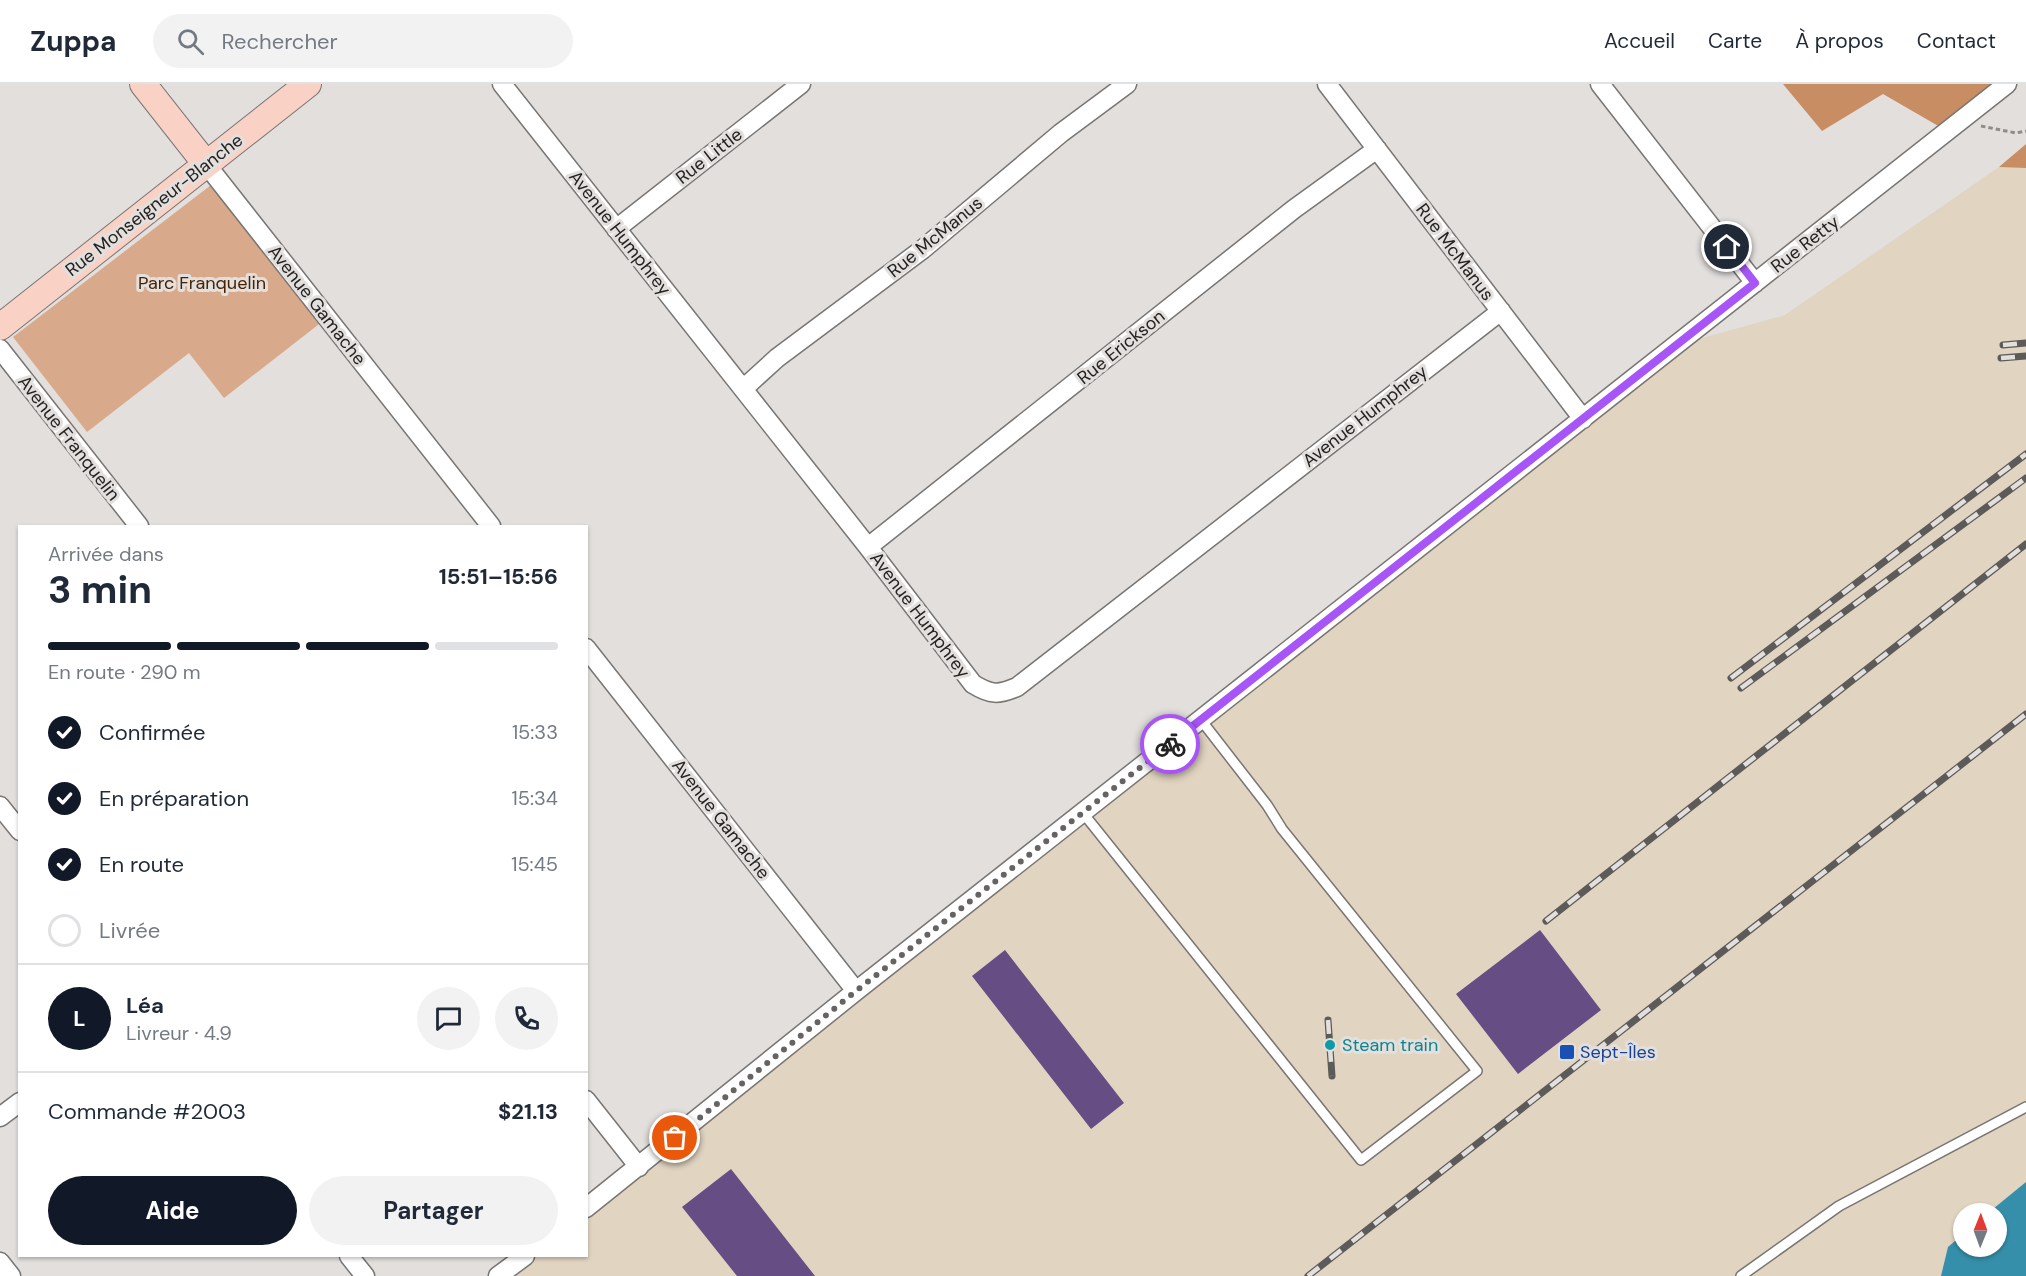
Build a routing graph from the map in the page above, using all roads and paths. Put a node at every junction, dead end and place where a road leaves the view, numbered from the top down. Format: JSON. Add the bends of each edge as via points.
{"nodes":[{"id":1,"x":143,"y":84,"type":"edge"},
{"id":2,"x":308,"y":84,"type":"edge"},
{"id":3,"x":502,"y":84,"type":"edge"},
{"id":4,"x":801,"y":84,"type":"edge"},
{"id":5,"x":1127,"y":84,"type":"edge"},
{"id":6,"x":1327,"y":84,"type":"edge"},
{"id":7,"x":1600,"y":84,"type":"edge"},
{"id":8,"x":2007,"y":84,"type":"edge"},
{"id":9,"x":1959,"y":121,"type":"junction"},
{"id":10,"x":2026,"y":131,"type":"edge"},
{"id":11,"x":1377,"y":149,"type":"junction"},
{"id":12,"x":206,"y":164,"type":"junction"},
{"id":13,"x":616,"y":229,"type":"junction"},
{"id":14,"x":1755,"y":283,"type":"junction"},
{"id":15,"x":1501,"y":311,"type":"junction"},
{"id":16,"x":0,"y":327,"type":"edge"},
{"id":17,"x":0,"y":349,"type":"edge"},
{"id":18,"x":743,"y":389,"type":"junction"},
{"id":19,"x":1583,"y":420,"type":"junction"},
{"id":20,"x":138,"y":525,"type":"edge"},
{"id":21,"x":490,"y":525,"type":"edge"},
{"id":22,"x":868,"y":547,"type":"junction"},
{"id":23,"x":588,"y":653,"type":"edge"},
{"id":24,"x":1201,"y":720,"type":"junction"},
{"id":25,"x":0,"y":806,"type":"edge"},
{"id":26,"x":1083,"y":813,"type":"junction"},
{"id":27,"x":18,"y":828,"type":"edge"},
{"id":28,"x":856,"y":991,"type":"junction"},
{"id":29,"x":588,"y":1103,"type":"edge"},
{"id":30,"x":18,"y":1104,"type":"edge"},
{"id":31,"x":2026,"y":1107,"type":"edge"},
{"id":32,"x":0,"y":1117,"type":"edge"},
{"id":33,"x":639,"y":1167,"type":"junction"},
{"id":34,"x":588,"y":1206,"type":"edge"},
{"id":35,"x":350,"y":1257,"type":"edge"},
{"id":36,"x":524,"y":1257,"type":"edge"},
{"id":37,"x":0,"y":1262,"type":"edge"},
{"id":38,"x":11,"y":1276,"type":"edge"},
{"id":39,"x":365,"y":1276,"type":"edge"},
{"id":40,"x":498,"y":1276,"type":"edge"},
{"id":41,"x":1741,"y":1276,"type":"edge"}],
"edges":[{"from":1,"to":12,"type":"street","name":"Avenue Gamache"},
{"from":2,"to":12,"type":"street","name":"Rue Monseigneur-Blanche"},
{"from":3,"to":13,"type":"street","name":"Avenue Humphrey"},
{"from":4,"to":13,"type":"street","name":"Rue Little"},
{"from":5,"to":18,"type":"street","name":"Rue McManus","via":[[1061,133],[923,249],[777,358]]},
{"from":6,"to":11,"type":"street","name":"Rue McManus"},
{"from":7,"to":14,"type":"street"},
{"from":8,"to":9,"type":"street","name":"Rue Retty"},
{"from":9,"to":10,"type":"path","via":[[1999,131]]},
{"from":9,"to":14,"type":"street","name":"Rue Retty"},
{"from":11,"to":15,"type":"street","name":"Rue McManus"},
{"from":11,"to":22,"type":"street","name":"Rue Erickson","via":[[1294,209]]},
{"from":12,"to":16,"type":"street","name":"Rue Monseigneur-Blanche"},
{"from":12,"to":21,"type":"street","name":"Avenue Gamache"},
{"from":13,"to":18,"type":"street","name":"Avenue Humphrey"},
{"from":14,"to":19,"type":"street","name":"Rue Retty"},
{"from":15,"to":19,"type":"street","name":"Rue McManus"},
{"from":15,"to":22,"type":"street","name":"Avenue Humphrey","via":[[1017,687],[1000,694],[973,684]]},
{"from":17,"to":20,"type":"street","name":"Avenue Franquelin"},
{"from":18,"to":22,"type":"street","name":"Avenue Humphrey"},
{"from":19,"to":24,"type":"street","name":"Rue Retty"},
{"from":23,"to":28,"type":"street","name":"Avenue Gamache"},
{"from":24,"to":26,"type":"street","name":"Rue Retty"},
{"from":24,"to":26,"type":"lane","via":[[1282,829],[1477,1071],[1361,1160]]},
{"from":25,"to":27,"type":"street"},
{"from":26,"to":28,"type":"street","name":"Rue Retty"},
{"from":28,"to":33,"type":"street","name":"Rue Retty"},
{"from":29,"to":33,"type":"street"},
{"from":30,"to":32,"type":"street"},
{"from":31,"to":41,"type":"lane","via":[[1839,1206]]},
{"from":33,"to":34,"type":"street","name":"Rue Retty"},
{"from":35,"to":39,"type":"street"},
{"from":36,"to":40,"type":"street"},
{"from":37,"to":38,"type":"street"}]}
